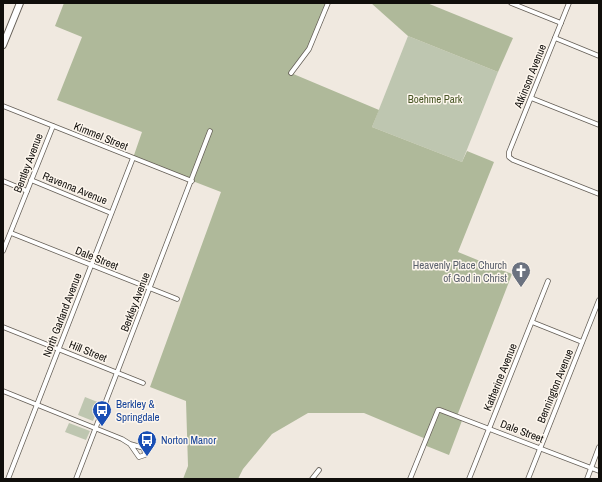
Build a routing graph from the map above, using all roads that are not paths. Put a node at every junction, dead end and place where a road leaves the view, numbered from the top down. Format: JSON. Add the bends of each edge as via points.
{"nodes":[{"id":1,"x":20,"y":3,"type":"edge"},
{"id":2,"x":328,"y":3,"type":"edge"},
{"id":3,"x":511,"y":3,"type":"edge"},
{"id":4,"x":569,"y":3,"type":"edge"},
{"id":5,"x":561,"y":23,"type":"junction"},
{"id":6,"x":555,"y":38,"type":"junction"},
{"id":7,"x":3,"y":45,"type":"edge"},
{"id":8,"x":599,"y":56,"type":"edge"},
{"id":9,"x":291,"y":73,"type":"dead end"},
{"id":10,"x":531,"y":98,"type":"junction"},
{"id":11,"x":3,"y":106,"type":"edge"},
{"id":12,"x":599,"y":125,"type":"edge"},
{"id":13,"x":53,"y":126,"type":"junction"},
{"id":14,"x":210,"y":131,"type":"dead end"},
{"id":15,"x":133,"y":158,"type":"junction"},
{"id":16,"x":31,"y":180,"type":"junction"},
{"id":17,"x":3,"y":181,"type":"edge"},
{"id":18,"x":192,"y":181,"type":"junction"},
{"id":19,"x":27,"y":191,"type":"junction"},
{"id":20,"x":599,"y":194,"type":"edge"},
{"id":21,"x":111,"y":213,"type":"junction"},
{"id":22,"x":10,"y":233,"type":"junction"},
{"id":23,"x":3,"y":251,"type":"edge"},
{"id":24,"x":91,"y":265,"type":"junction"},
{"id":25,"x":548,"y":281,"type":"dead end"},
{"id":26,"x":150,"y":288,"type":"junction"},
{"id":27,"x":177,"y":299,"type":"dead end"},
{"id":28,"x":599,"y":300,"type":"edge"},
{"id":29,"x":532,"y":322,"type":"junction"},
{"id":30,"x":3,"y":327,"type":"edge"},
{"id":31,"x":582,"y":342,"type":"junction"},
{"id":32,"x":58,"y":349,"type":"junction"},
{"id":33,"x":117,"y":373,"type":"junction"},
{"id":34,"x":143,"y":383,"type":"dead end"},
{"id":35,"x":3,"y":391,"type":"edge"},
{"id":36,"x":37,"y":405,"type":"junction"},
{"id":37,"x":95,"y":428,"type":"junction"},
{"id":38,"x":489,"y":428,"type":"junction"},
{"id":39,"x":130,"y":444,"type":"dead end"},
{"id":40,"x":599,"y":447,"type":"edge"},
{"id":41,"x":540,"y":448,"type":"junction"},
{"id":42,"x":591,"y":468,"type":"junction"},
{"id":43,"x":319,"y":470,"type":"dead end"},
{"id":44,"x":599,"y":471,"type":"edge"},
{"id":45,"x":8,"y":479,"type":"edge"},
{"id":46,"x":76,"y":479,"type":"edge"},
{"id":47,"x":312,"y":479,"type":"edge"},
{"id":48,"x":410,"y":479,"type":"edge"},
{"id":49,"x":469,"y":479,"type":"edge"},
{"id":50,"x":528,"y":479,"type":"edge"},
{"id":51,"x":587,"y":479,"type":"edge"}],
"edges":[{"from":1,"to":7,"type":"main road"},
{"from":2,"to":9,"type":"street","via":[[309,49]]},
{"from":3,"to":5,"type":"street"},
{"from":4,"to":5,"type":"street","name":"Atkinson Avenue"},
{"from":5,"to":6,"type":"street","name":"Atkinson Avenue"},
{"from":6,"to":8,"type":"street"},
{"from":6,"to":10,"type":"street","name":"Atkinson Avenue"},
{"from":10,"to":12,"type":"street"},
{"from":10,"to":20,"type":"street","name":"Atkinson Avenue","via":[[509,156],[513,160]]},
{"from":11,"to":13,"type":"street","name":"Kimmel Street"},
{"from":13,"to":15,"type":"street","name":"Kimmel Street"},
{"from":13,"to":16,"type":"street","name":"Bentley Avenue"},
{"from":14,"to":18,"type":"street","name":"Berkley Avenue"},
{"from":15,"to":18,"type":"street","name":"Kimmel Street"},
{"from":15,"to":21,"type":"street","name":"North Garland Avenue"},
{"from":16,"to":19,"type":"street","name":"Bentley Avenue"},
{"from":16,"to":21,"type":"street","name":"Ravenna Avenue"},
{"from":17,"to":19,"type":"street","name":"Ravenna Avenue"},
{"from":18,"to":26,"type":"street","name":"Berkley Avenue"},
{"from":19,"to":22,"type":"street","name":"Bentley Avenue"},
{"from":21,"to":24,"type":"street","name":"North Garland Avenue"},
{"from":22,"to":23,"type":"street","name":"Bentley Avenue"},
{"from":22,"to":24,"type":"street","name":"Dale Street"},
{"from":24,"to":26,"type":"street","name":"Dale Street"},
{"from":24,"to":32,"type":"street","name":"North Garland Avenue"},
{"from":25,"to":29,"type":"street","name":"Katherine Avenue"},
{"from":26,"to":27,"type":"street","name":"Dale Street"},
{"from":26,"to":33,"type":"street","name":"Berkley Avenue"},
{"from":28,"to":31,"type":"street","name":"Bennington Avenue"},
{"from":29,"to":31,"type":"street"},
{"from":29,"to":38,"type":"street","name":"Katherine Avenue"},
{"from":30,"to":32,"type":"street","name":"Hill Street"},
{"from":31,"to":41,"type":"street","name":"Bennington Avenue"},
{"from":32,"to":33,"type":"street","name":"Hill Street"},
{"from":32,"to":36,"type":"street","name":"North Garland Avenue"},
{"from":33,"to":34,"type":"street","name":"Hill Street"},
{"from":33,"to":37,"type":"street","name":"Berkley Avenue"},
{"from":35,"to":36,"type":"street"},
{"from":36,"to":37,"type":"street"},
{"from":36,"to":45,"type":"street","name":"North Garland Avenue"},
{"from":37,"to":39,"type":"street"},
{"from":37,"to":46,"type":"street","name":"Berkley Avenue"},
{"from":38,"to":41,"type":"street","name":"Dale Street"},
{"from":38,"to":48,"type":"street","name":"Dale Street","via":[[438,410]]},
{"from":38,"to":49,"type":"street","name":"Katherine Avenue"},
{"from":40,"to":42,"type":"street"},
{"from":41,"to":42,"type":"street","name":"Dale Street"},
{"from":41,"to":50,"type":"street","name":"Bennington Avenue"},
{"from":42,"to":44,"type":"street","name":"Dale Street"},
{"from":42,"to":51,"type":"street"},
{"from":43,"to":47,"type":"street"}]}
